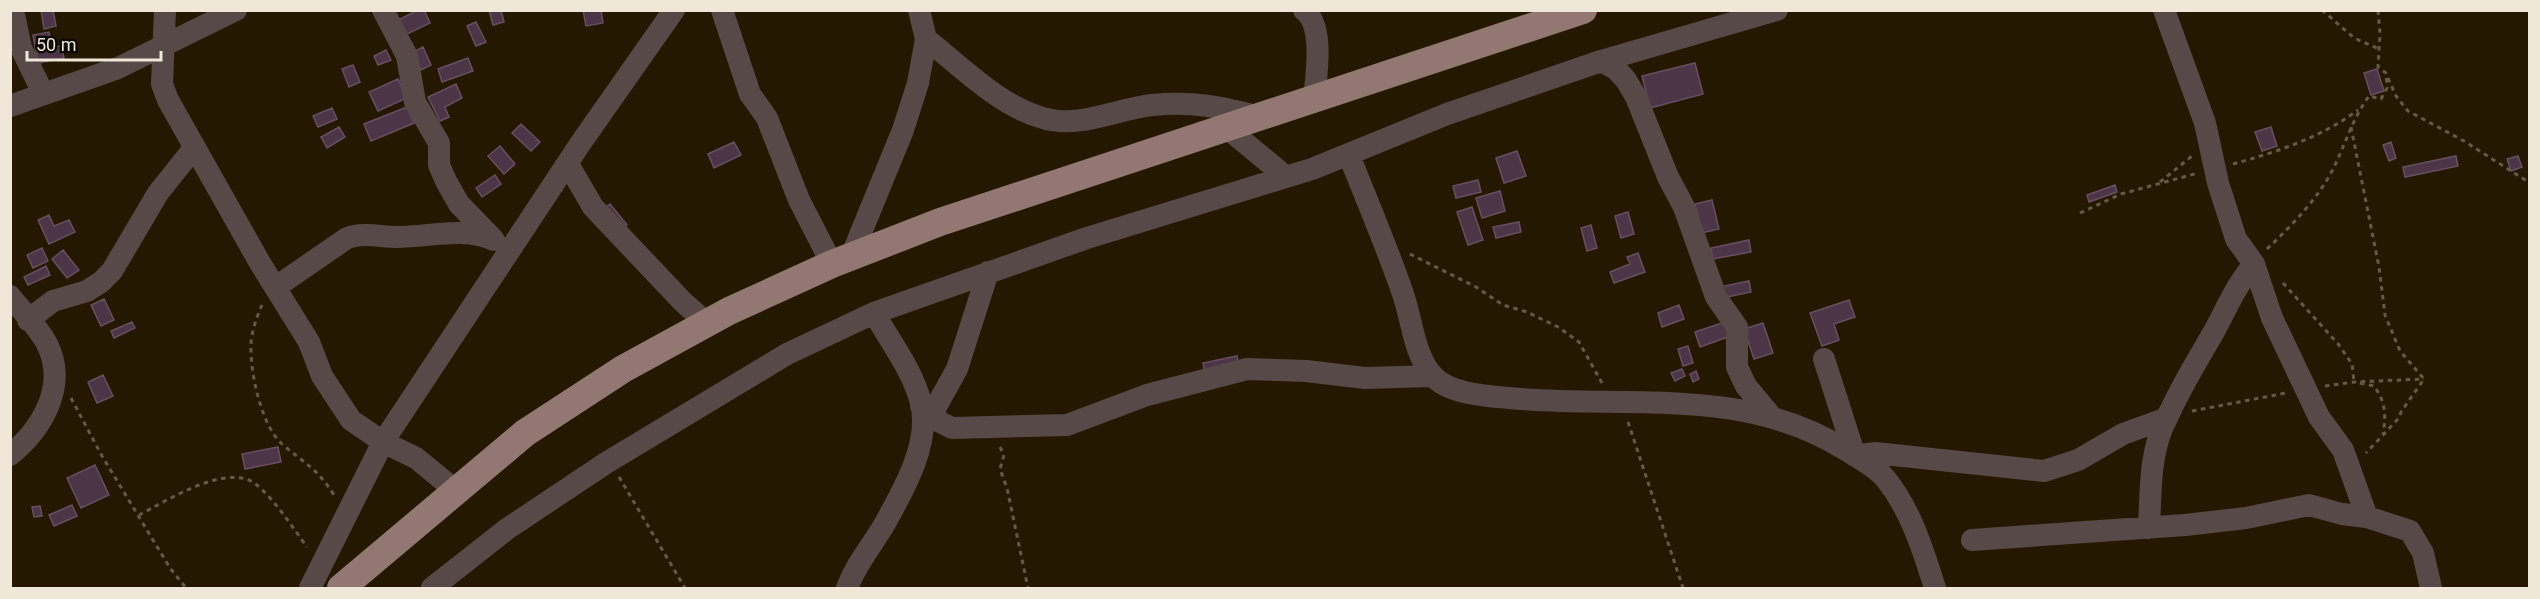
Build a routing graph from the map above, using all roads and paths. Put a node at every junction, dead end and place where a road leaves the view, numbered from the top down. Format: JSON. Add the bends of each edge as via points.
{"nodes":[{"id":1,"x":13,"y":10,"type":"edge"},
{"id":2,"x":165,"y":10,"type":"edge"},
{"id":3,"x":236,"y":10,"type":"edge"},
{"id":4,"x":383,"y":10,"type":"edge"},
{"id":5,"x":674,"y":10,"type":"edge"},
{"id":6,"x":722,"y":10,"type":"edge"},
{"id":7,"x":919,"y":10,"type":"edge"},
{"id":8,"x":1305,"y":10,"type":"edge"},
{"id":9,"x":1777,"y":10,"type":"edge"},
{"id":10,"x":2164,"y":10,"type":"edge"},
{"id":11,"x":2322,"y":10,"type":"edge"},
{"id":12,"x":2378,"y":11,"type":"edge"},
{"id":13,"x":1572,"y":12,"type":"edge"},
{"id":14,"x":926,"y":39,"type":"junction"},
{"id":15,"x":163,"y":48,"type":"junction"},
{"id":16,"x":2379,"y":49,"type":"junction"},
{"id":17,"x":1601,"y":61,"type":"junction"},
{"id":18,"x":2386,"y":73,"type":"junction"},
{"id":19,"x":43,"y":93,"type":"junction"},
{"id":20,"x":1314,"y":100,"type":"junction"},
{"id":21,"x":10,"y":106,"type":"edge"},
{"id":22,"x":2360,"y":108,"type":"junction"},
{"id":23,"x":1260,"y":117,"type":"junction"},
{"id":24,"x":2351,"y":127,"type":"junction"},
{"id":25,"x":1227,"y":128,"type":"junction"},
{"id":26,"x":2209,"y":142,"type":"junction"},
{"id":27,"x":194,"y":148,"type":"junction"},
{"id":28,"x":1349,"y":155,"type":"junction"},
{"id":29,"x":568,"y":164,"type":"junction"},
{"id":30,"x":2214,"y":168,"type":"junction"},
{"id":31,"x":1285,"y":177,"type":"junction"},
{"id":32,"x":2159,"y":183,"type":"junction"},
{"id":33,"x":2529,"y":183,"type":"edge"},
{"id":34,"x":2080,"y":213,"type":"dead end"},
{"id":35,"x":501,"y":246,"type":"junction"},
{"id":36,"x":842,"y":260,"type":"junction"},
{"id":37,"x":2254,"y":264,"type":"junction"},
{"id":38,"x":988,"y":272,"type":"junction"},
{"id":39,"x":2280,"y":279,"type":"dead end"},
{"id":40,"x":276,"y":287,"type":"junction"},
{"id":41,"x":10,"y":296,"type":"edge"},
{"id":42,"x":874,"y":313,"type":"junction"},
{"id":43,"x":28,"y":321,"type":"junction"},
{"id":44,"x":707,"y":323,"type":"junction"},
{"id":45,"x":1824,"y":359,"type":"dead end"},
{"id":46,"x":54,"y":370,"type":"junction"},
{"id":47,"x":1432,"y":376,"type":"junction"},
{"id":48,"x":927,"y":410,"type":"junction"},
{"id":49,"x":1771,"y":416,"type":"junction"},
{"id":50,"x":2167,"y":418,"type":"junction"},
{"id":51,"x":983,"y":427,"type":"junction"},
{"id":52,"x":2383,"y":436,"type":"junction"},
{"id":53,"x":383,"y":442,"type":"junction"},
{"id":54,"x":10,"y":455,"type":"edge"},
{"id":55,"x":1855,"y":456,"type":"junction"},
{"id":56,"x":606,"y":463,"type":"junction"},
{"id":57,"x":2348,"y":469,"type":"junction"},
{"id":58,"x":455,"y":490,"type":"junction"},
{"id":59,"x":139,"y":515,"type":"junction"},
{"id":60,"x":346,"y":516,"type":"junction"},
{"id":61,"x":2367,"y":517,"type":"junction"},
{"id":62,"x":2149,"y":528,"type":"junction"},
{"id":63,"x":1972,"y":540,"type":"dead end"},
{"id":64,"x":322,"y":565,"type":"junction"},
{"id":65,"x":186,"y":588,"type":"edge"},
{"id":66,"x":310,"y":588,"type":"edge"},
{"id":67,"x":341,"y":588,"type":"edge"},
{"id":68,"x":432,"y":588,"type":"edge"},
{"id":69,"x":685,"y":588,"type":"edge"},
{"id":70,"x":848,"y":588,"type":"edge"},
{"id":71,"x":1028,"y":588,"type":"edge"},
{"id":72,"x":1935,"y":588,"type":"edge"},
{"id":73,"x":2431,"y":588,"type":"edge"}],
"edges":[{"from":1,"to":19,"type":"street","via":[[21,48]]},
{"from":2,"to":15,"type":"street"},
{"from":3,"to":15,"type":"street"},
{"from":4,"to":35,"type":"street","via":[[407,56],[416,102],[439,142],[439,165],[446,181],[459,204]]},
{"from":5,"to":29,"type":"street"},
{"from":6,"to":36,"type":"street","via":[[750,94],[767,118],[799,200]]},
{"from":7,"to":14,"type":"street"},
{"from":8,"to":20,"type":"street","via":[[1313,21],[1316,38]]},
{"from":9,"to":17,"type":"street"},
{"from":10,"to":26,"type":"street"},
{"from":11,"to":16,"type":"path","via":[[2354,38]]},
{"from":12,"to":16,"type":"path"},
{"from":13,"to":20,"type":"main road"},
{"from":14,"to":23,"type":"street","via":[[1006,102],[1044,119],[1088,119],[1150,105],[1179,104],[1210,104]]},
{"from":14,"to":36,"type":"street","via":[[918,83],[903,130]]},
{"from":15,"to":19,"type":"street"},
{"from":15,"to":27,"type":"street","via":[[162,84]]},
{"from":16,"to":18,"type":"path","via":[[2379,67]]},
{"from":17,"to":28,"type":"street","via":[[1447,114]]},
{"from":17,"to":49,"type":"street","via":[[1616,69],[1636,97],[1684,207],[1716,297],[1737,327],[1737,367],[1746,386]]},
{"from":18,"to":22,"type":"path","via":[[2381,99],[2369,96]]},
{"from":18,"to":33,"type":"path","via":[[2408,111]]},
{"from":19,"to":21,"type":"street"},
{"from":20,"to":23,"type":"main road"},
{"from":22,"to":24,"type":"path"},
{"from":22,"to":30,"type":"path","via":[[2323,132],[2268,154]]},
{"from":23,"to":25,"type":"main road"},
{"from":24,"to":37,"type":"path","via":[[2323,185]]},
{"from":24,"to":52,"type":"path","via":[[2385,315],[2400,351],[2424,379]]},
{"from":25,"to":31,"type":"street"},
{"from":25,"to":36,"type":"main road","via":[[940,222]]},
{"from":26,"to":30,"type":"street"},
{"from":26,"to":32,"type":"path"},
{"from":27,"to":40,"type":"street"},
{"from":27,"to":43,"type":"street","via":[[158,193],[112,271],[87,291],[53,301]]},
{"from":28,"to":31,"type":"street"},
{"from":28,"to":47,"type":"street"},
{"from":29,"to":35,"type":"street"},
{"from":29,"to":44,"type":"street","via":[[593,207],[683,303]]},
{"from":30,"to":32,"type":"path"},
{"from":30,"to":37,"type":"street","via":[[2236,239]]},
{"from":31,"to":38,"type":"street"},
{"from":32,"to":34,"type":"path","via":[[2110,198]]},
{"from":35,"to":40,"type":"street","via":[[468,233],[357,235]]},
{"from":35,"to":53,"type":"street"},
{"from":36,"to":44,"type":"main road"},
{"from":37,"to":50,"type":"street","via":[[2237,283]]},
{"from":37,"to":57,"type":"street","via":[[2272,318],[2319,417],[2343,450]]},
{"from":38,"to":42,"type":"street"},
{"from":38,"to":48,"type":"street","via":[[957,369]]},
{"from":39,"to":52,"type":"path","via":[[2352,364],[2354,382],[2374,386],[2378,392],[2386,414]]},
{"from":40,"to":53,"type":"street","via":[[309,342],[321,376],[336,399],[351,420]]},
{"from":40,"to":60,"type":"path","via":[[263,303],[252,338],[261,408],[275,436],[318,472]]},
{"from":41,"to":43,"type":"street"},
{"from":42,"to":48,"type":"street"},
{"from":42,"to":56,"type":"street","via":[[787,354]]},
{"from":43,"to":46,"type":"street","via":[[47,344]]},
{"from":44,"to":58,"type":"main road","via":[[623,369],[525,433]]},
{"from":45,"to":55,"type":"street"},
{"from":46,"to":54,"type":"street","via":[[48,408],[33,435]]},
{"from":46,"to":59,"type":"path"},
{"from":47,"to":49,"type":"street","via":[[1450,387],[1489,396],[1717,406]]},
{"from":47,"to":51,"type":"street","via":[[1365,378],[1247,369],[1147,395],[1067,424]]},
{"from":48,"to":51,"type":"street","via":[[952,428]]},
{"from":48,"to":70,"type":"street","via":[[910,472]]},
{"from":49,"to":55,"type":"street","via":[[1822,436]]},
{"from":50,"to":55,"type":"street","via":[[2123,434],[2078,460],[2044,471],[1875,453]]},
{"from":50,"to":62,"type":"street","via":[[2158,435],[2153,462]]},
{"from":51,"to":71,"type":"path","via":[[1004,455],[1001,473]]},
{"from":52,"to":57,"type":"path"},
{"from":53,"to":58,"type":"street","via":[[416,458]]},
{"from":53,"to":60,"type":"street"},
{"from":55,"to":72,"type":"street","via":[[1883,476],[1909,514]]},
{"from":56,"to":68,"type":"street","via":[[507,529]]},
{"from":56,"to":69,"type":"path","via":[[626,487]]},
{"from":57,"to":61,"type":"street"},
{"from":58,"to":67,"type":"main road"},
{"from":59,"to":64,"type":"path","via":[[206,483],[223,478],[246,479],[260,488]]},
{"from":59,"to":65,"type":"path"},
{"from":60,"to":64,"type":"street"},
{"from":61,"to":62,"type":"street","via":[[2309,504],[2246,518]]},
{"from":61,"to":73,"type":"street","via":[[2410,531],[2423,553]]},
{"from":62,"to":63,"type":"street"},
{"from":64,"to":66,"type":"street"}]}
